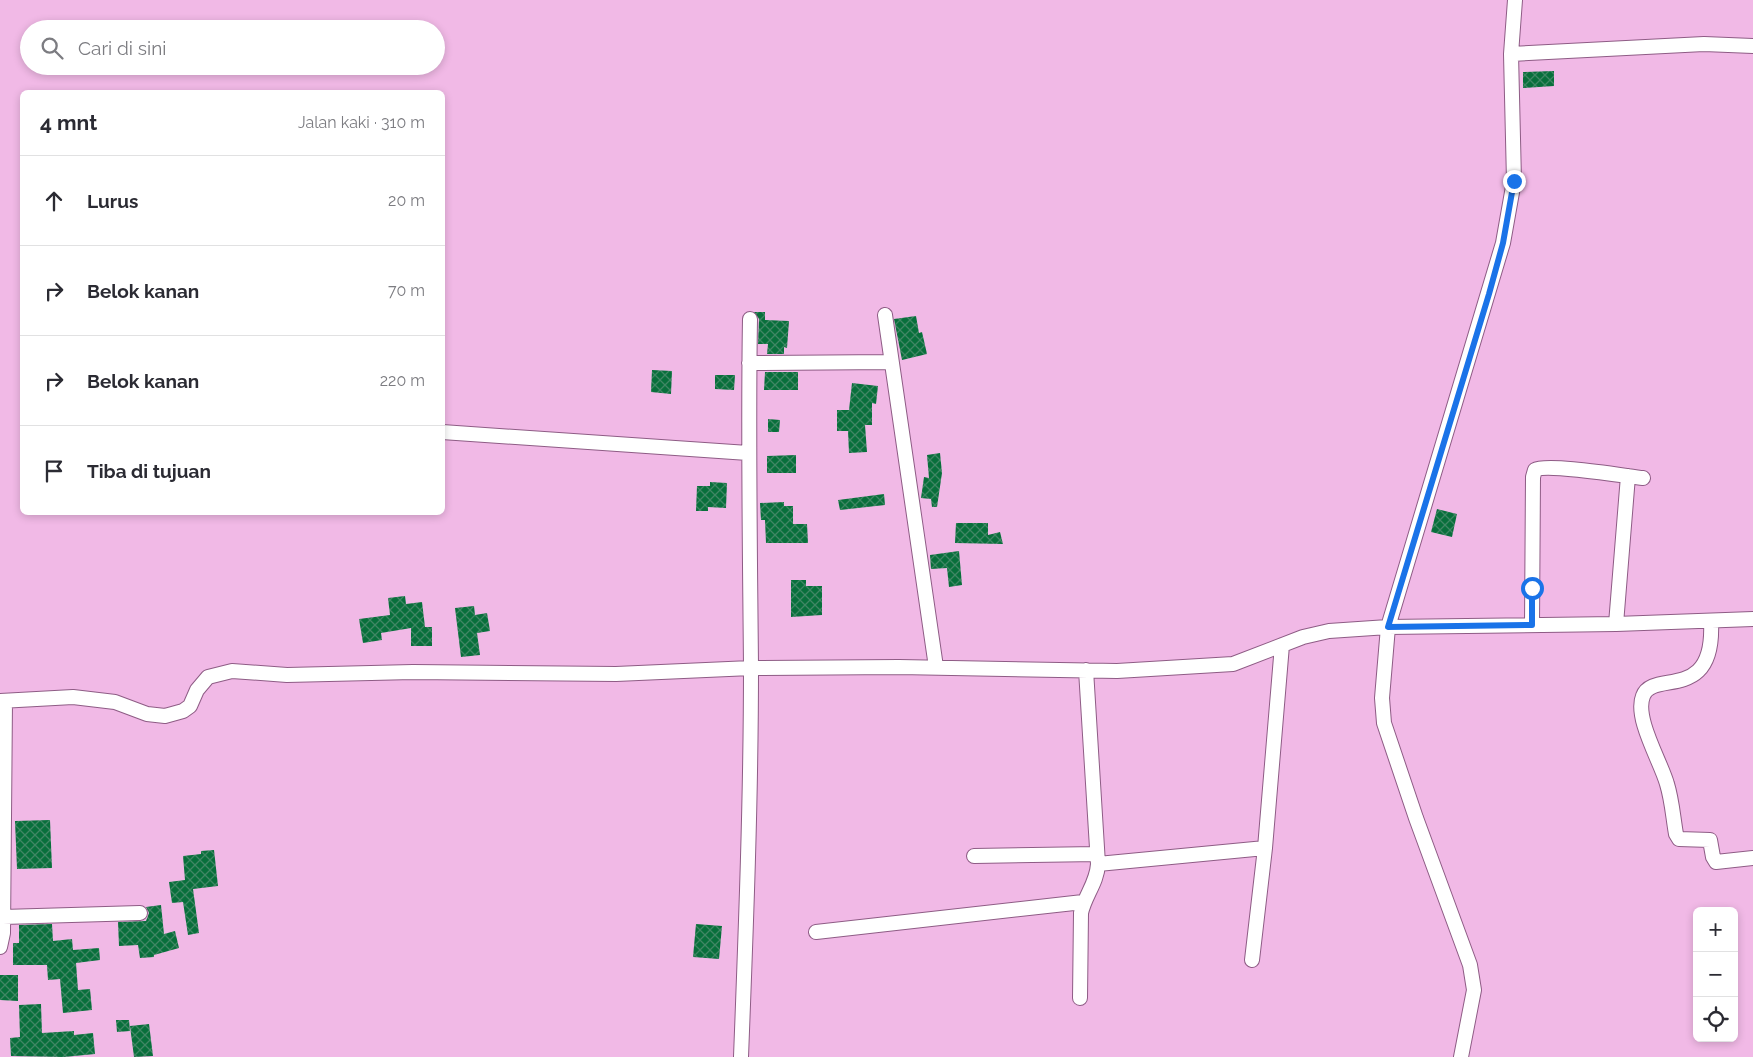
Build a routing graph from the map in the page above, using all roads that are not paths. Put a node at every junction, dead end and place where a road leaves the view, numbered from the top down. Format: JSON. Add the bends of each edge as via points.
{"nodes":[{"id":1,"x":1515,"y":0,"type":"edge"},
{"id":2,"x":1753,"y":46,"type":"edge"},
{"id":3,"x":1511,"y":54,"type":"junction"},
{"id":4,"x":885,"y":315,"type":"dead end"},
{"id":5,"x":750,"y":319,"type":"dead end"},
{"id":6,"x":891,"y":362,"type":"junction"},
{"id":7,"x":749,"y":363,"type":"junction"},
{"id":8,"x":445,"y":432,"type":"edge"},
{"id":9,"x":748,"y":454,"type":"junction"},
{"id":10,"x":1628,"y":476,"type":"junction"},
{"id":11,"x":1643,"y":478,"type":"dead end"},
{"id":12,"x":1753,"y":619,"type":"edge"},
{"id":13,"x":1711,"y":622,"type":"junction"},
{"id":14,"x":1616,"y":624,"type":"junction"},
{"id":15,"x":1532,"y":625,"type":"junction"},
{"id":16,"x":1388,"y":627,"type":"junction"},
{"id":17,"x":1282,"y":645,"type":"junction"},
{"id":18,"x":936,"y":667,"type":"junction"},
{"id":19,"x":750,"y":668,"type":"junction"},
{"id":20,"x":1086,"y":670,"type":"junction"},
{"id":21,"x":2,"y":701,"type":"edge"},
{"id":22,"x":1265,"y":848,"type":"junction"},
{"id":23,"x":974,"y":856,"type":"dead end"},
{"id":24,"x":1753,"y":858,"type":"edge"},
{"id":25,"x":1097,"y":859,"type":"junction"},
{"id":26,"x":1083,"y":902,"type":"junction"},
{"id":27,"x":140,"y":913,"type":"dead end"},
{"id":28,"x":4,"y":917,"type":"junction"},
{"id":29,"x":816,"y":932,"type":"dead end"},
{"id":30,"x":0,"y":947,"type":"edge"},
{"id":31,"x":1252,"y":960,"type":"dead end"},
{"id":32,"x":1080,"y":998,"type":"dead end"},
{"id":33,"x":741,"y":1057,"type":"edge"},
{"id":34,"x":1461,"y":1057,"type":"edge"}],
"edges":[{"from":1,"to":3,"type":"street"},
{"from":2,"to":3,"type":"street","via":[[1704,44]]},
{"from":3,"to":16,"type":"street","via":[[1514,181],[1503,243]]},
{"from":4,"to":6,"type":"street"},
{"from":5,"to":7,"type":"street"},
{"from":6,"to":7,"type":"street"},
{"from":6,"to":18,"type":"street"},
{"from":7,"to":9,"type":"street"},
{"from":8,"to":9,"type":"street"},
{"from":9,"to":19,"type":"street"},
{"from":10,"to":11,"type":"street"},
{"from":10,"to":14,"type":"street"},
{"from":10,"to":15,"type":"street","via":[[1539,467],[1535,470]]},
{"from":12,"to":13,"type":"street"},
{"from":13,"to":14,"type":"street"},
{"from":13,"to":24,"type":"street","via":[[1708,652],[1699,672],[1688,679],[1651,687],[1645,692],[1642,698],[1644,724],[1667,784],[1679,839],[1710,840],[1712,857],[1716,862]]},
{"from":14,"to":15,"type":"street"},
{"from":15,"to":16,"type":"street"},
{"from":16,"to":17,"type":"street","via":[[1329,631]]},
{"from":16,"to":34,"type":"street","via":[[1382,698],[1384,724],[1470,965],[1474,990]]},
{"from":17,"to":20,"type":"street","via":[[1233,664]]},
{"from":17,"to":22,"type":"street"},
{"from":18,"to":19,"type":"street"},
{"from":18,"to":20,"type":"street"},
{"from":19,"to":21,"type":"street","via":[[616,674],[414,672],[286,675],[241,671],[208,677],[190,706],[165,716],[147,714],[115,702],[73,697]]},
{"from":19,"to":33,"type":"street","via":[[748,876]]},
{"from":20,"to":25,"type":"street"},
{"from":21,"to":28,"type":"street"},
{"from":22,"to":25,"type":"street"},
{"from":22,"to":31,"type":"street"},
{"from":23,"to":25,"type":"street"},
{"from":25,"to":26,"type":"street","via":[[1098,875]]},
{"from":26,"to":29,"type":"street"},
{"from":26,"to":32,"type":"street"},
{"from":27,"to":28,"type":"street"},
{"from":28,"to":30,"type":"street"}]}
